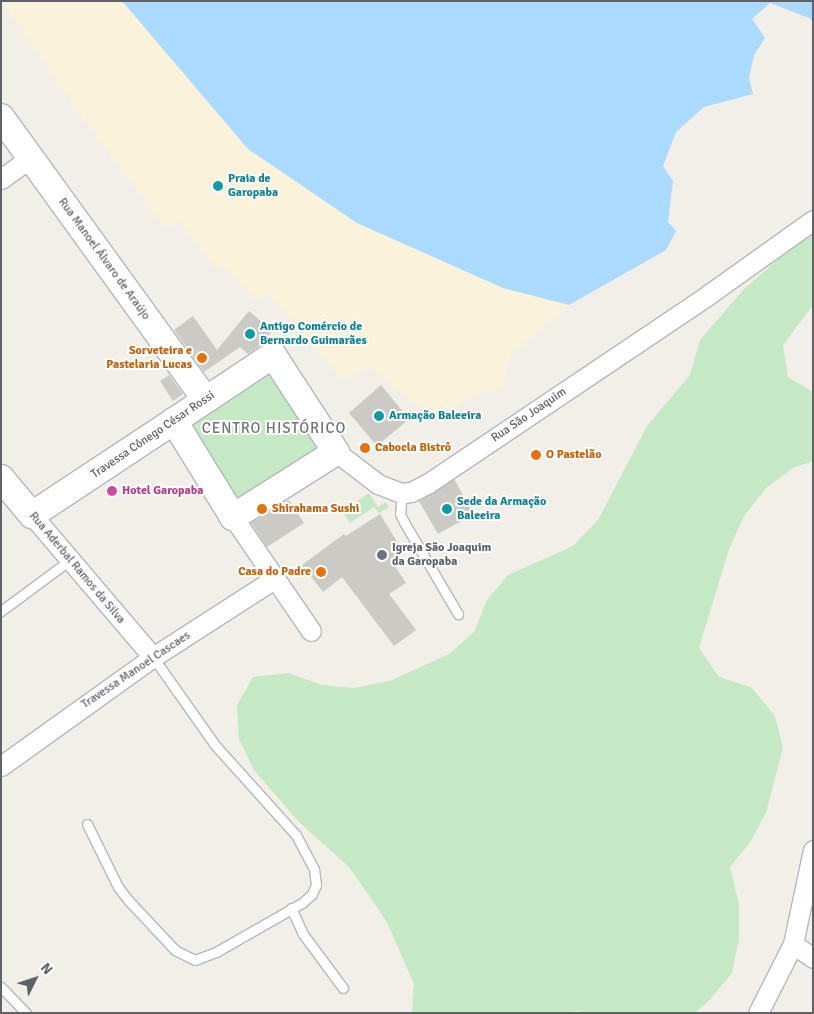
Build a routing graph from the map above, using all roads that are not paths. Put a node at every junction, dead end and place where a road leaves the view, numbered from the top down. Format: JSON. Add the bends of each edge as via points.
{"nodes":[{"id":1,"x":1,"y":117,"type":"edge"},
{"id":2,"x":30,"y":158,"type":"junction"},
{"id":3,"x":1,"y":179,"type":"edge"},
{"id":4,"x":813,"y":220,"type":"edge"},
{"id":5,"x":206,"y":400,"type":"junction"},
{"id":6,"x":174,"y":421,"type":"junction"},
{"id":7,"x":336,"y":452,"type":"junction"},
{"id":8,"x":1,"y":478,"type":"edge"},
{"id":9,"x":402,"y":493,"type":"junction"},
{"id":10,"x":32,"y":515,"type":"junction"},
{"id":11,"x":233,"y":517,"type":"junction"},
{"id":12,"x":70,"y":560,"type":"junction"},
{"id":13,"x":274,"y":579,"type":"junction"},
{"id":14,"x":1,"y":611,"type":"edge"},
{"id":15,"x":458,"y":614,"type":"dead end"},
{"id":16,"x":311,"y":632,"type":"dead end"},
{"id":17,"x":153,"y":657,"type":"junction"},
{"id":18,"x":1,"y":766,"type":"edge"},
{"id":19,"x":86,"y":824,"type":"dead end"},
{"id":20,"x":813,"y":850,"type":"edge"},
{"id":21,"x":291,"y":908,"type":"junction"},
{"id":22,"x":793,"y":944,"type":"junction"},
{"id":23,"x":813,"y":958,"type":"edge"},
{"id":24,"x":1,"y":987,"type":"edge"},
{"id":25,"x":343,"y":988,"type":"dead end"},
{"id":26,"x":26,"y":1013,"type":"edge"},
{"id":27,"x":758,"y":1013,"type":"edge"}],
"edges":[{"from":1,"to":2,"type":"street","name":"Rua Manoel Álvaro de Araújo"},
{"from":2,"to":3,"type":"street"},
{"from":2,"to":5,"type":"street","name":"Rua Manoel Álvaro de Araújo"},
{"from":4,"to":9,"type":"street","name":"Rua São Joaquim","via":[[708,295],[427,484]]},
{"from":5,"to":6,"type":"street","name":"Travessa Cônego César Rossi"},
{"from":5,"to":7,"type":"street","name":"Travessa Cônego César Rossi","via":[[273,355]]},
{"from":6,"to":10,"type":"street","name":"Travessa Cônego César Rossi"},
{"from":6,"to":11,"type":"street"},
{"from":7,"to":9,"type":"street","via":[[378,484]]},
{"from":7,"to":11,"type":"street"},
{"from":8,"to":10,"type":"street","name":"Rua Aderbal Ramos da Silva"},
{"from":9,"to":15,"type":"lane","via":[[400,514]]},
{"from":10,"to":12,"type":"street","name":"Rua Aderbal Ramos da Silva"},
{"from":11,"to":13,"type":"street"},
{"from":12,"to":14,"type":"lane"},
{"from":12,"to":17,"type":"street","name":"Rua Aderbal Ramos da Silva"},
{"from":13,"to":16,"type":"street"},
{"from":13,"to":17,"type":"street","name":"Travessa Manoel Cascaes"},
{"from":17,"to":18,"type":"street","name":"Travessa Manoel Cascaes"},
{"from":17,"to":21,"type":"lane","via":[[197,721],[295,834],[306,852],[316,885],[307,899]]},
{"from":19,"to":21,"type":"lane","via":[[118,887],[184,956],[195,960],[216,952]]},
{"from":20,"to":22,"type":"street"},
{"from":21,"to":25,"type":"lane","via":[[303,934]]},
{"from":22,"to":23,"type":"street"},
{"from":22,"to":27,"type":"street"},
{"from":24,"to":26,"type":"lane"}]}
